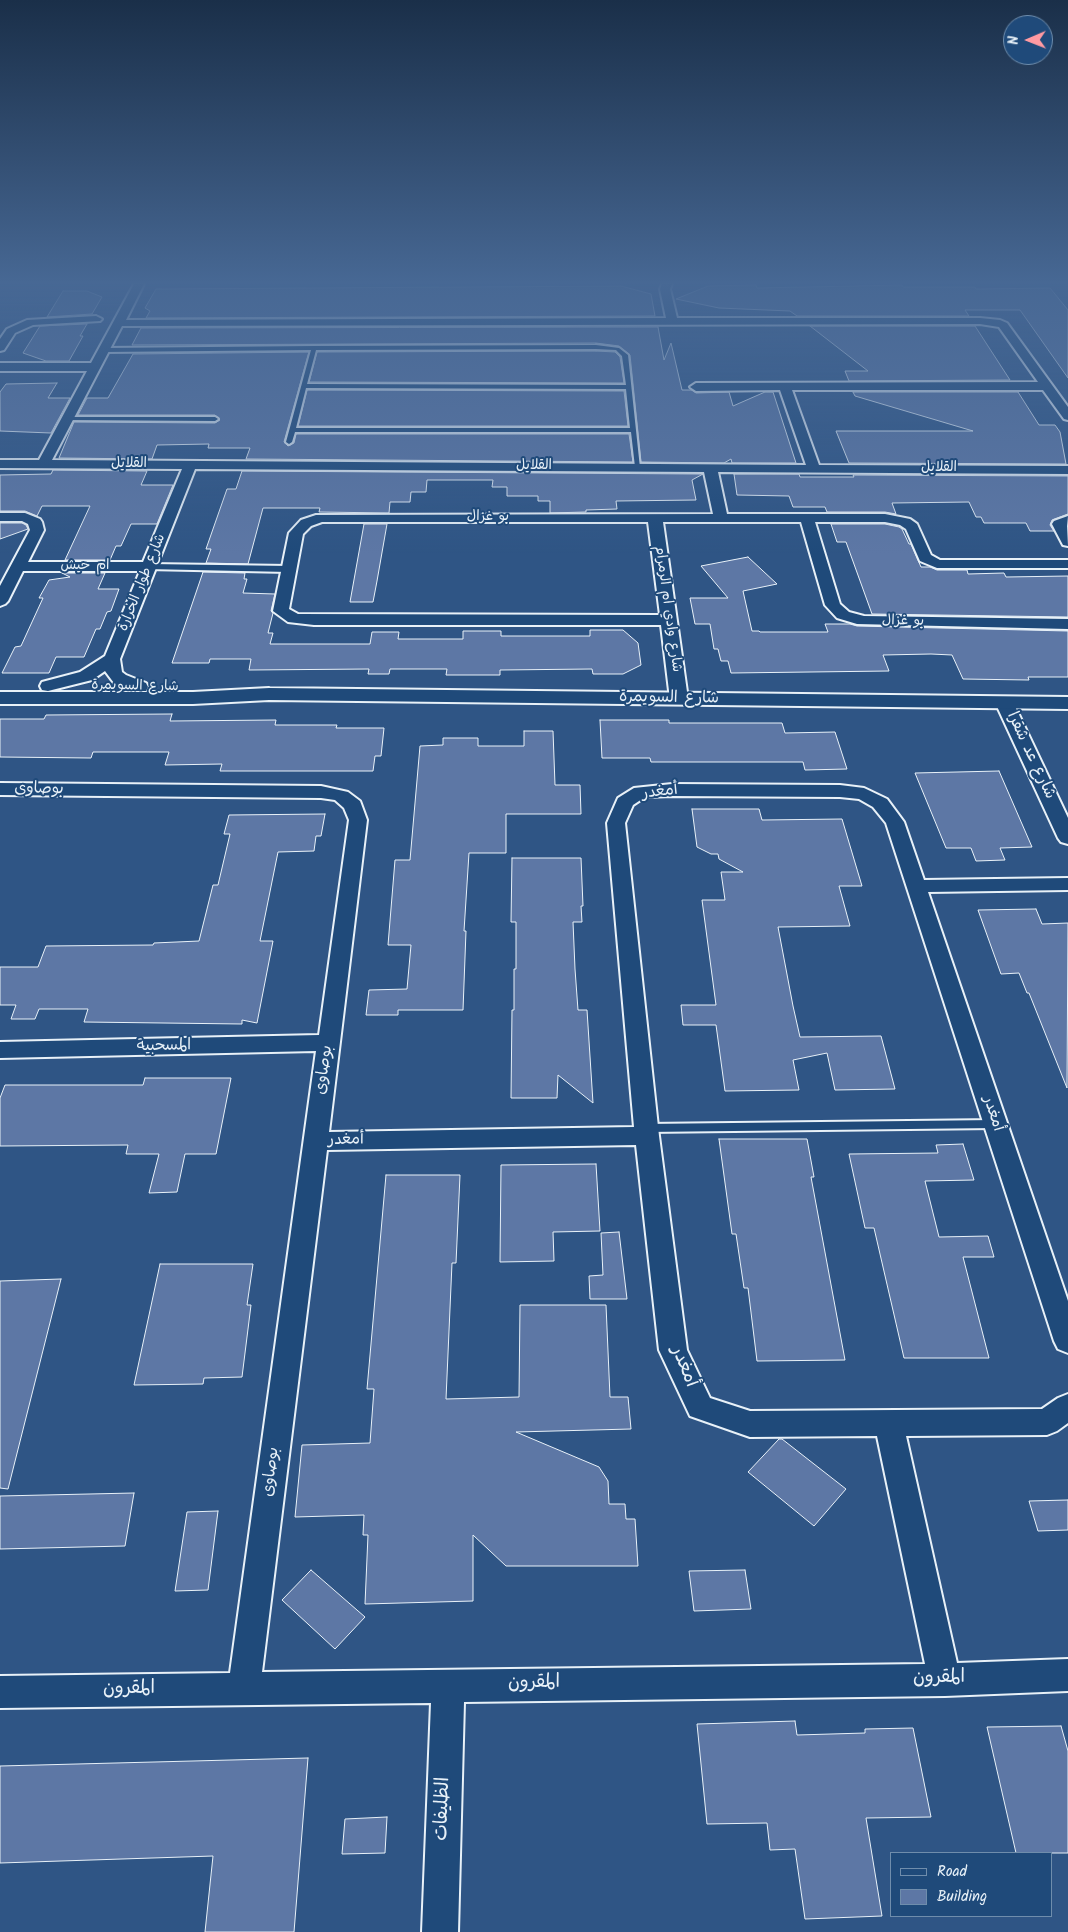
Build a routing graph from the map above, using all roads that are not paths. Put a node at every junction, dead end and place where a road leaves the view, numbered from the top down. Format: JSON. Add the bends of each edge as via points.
{"nodes":[{"id":1,"x":91,"y":374,"type":"edge"},
{"id":2,"x":307,"y":374,"type":"edge"},
{"id":3,"x":627,"y":374,"type":"edge"},
{"id":4,"x":1038,"y":374,"type":"edge"},
{"id":5,"x":304,"y":386,"type":"junction"},
{"id":6,"x":1046,"y":386,"type":"junction"},
{"id":7,"x":628,"y":387,"type":"junction"},
{"id":8,"x":696,"y":387,"type":"dead end"},
{"id":9,"x":784,"y":387,"type":"junction"},
{"id":10,"x":1068,"y":416,"type":"edge"},
{"id":11,"x":67,"y":419,"type":"junction"},
{"id":12,"x":215,"y":420,"type":"dead end"},
{"id":13,"x":292,"y":430,"type":"junction"},
{"id":14,"x":633,"y":430,"type":"junction"},
{"id":15,"x":290,"y":442,"type":"dead end"},
{"id":16,"x":0,"y":464,"type":"edge"},
{"id":17,"x":43,"y":465,"type":"junction"},
{"id":18,"x":190,"y":465,"type":"junction"},
{"id":19,"x":638,"y":467,"type":"junction"},
{"id":20,"x":710,"y":468,"type":"junction"},
{"id":21,"x":814,"y":468,"type":"junction"},
{"id":22,"x":1068,"y":470,"type":"edge"},
{"id":23,"x":0,"y":516,"type":"edge"},
{"id":24,"x":721,"y":518,"type":"junction"},
{"id":25,"x":807,"y":518,"type":"junction"},
{"id":26,"x":654,"y":519,"type":"junction"},
{"id":27,"x":1068,"y":520,"type":"edge"},
{"id":28,"x":1068,"y":542,"type":"edge"},
{"id":29,"x":1068,"y":564,"type":"edge"},
{"id":30,"x":20,"y":566,"type":"junction"},
{"id":31,"x":150,"y":567,"type":"junction"},
{"id":32,"x":289,"y":569,"type":"junction"},
{"id":33,"x":0,"y":602,"type":"edge"},
{"id":34,"x":669,"y":620,"type":"junction"},
{"id":35,"x":1068,"y":624,"type":"edge"},
{"id":36,"x":112,"y":659,"type":"junction"},
{"id":37,"x":0,"y":685,"type":"edge"},
{"id":38,"x":48,"y":686,"type":"junction"},
{"id":39,"x":140,"y":687,"type":"junction"},
{"id":40,"x":269,"y":694,"type":"junction"},
{"id":41,"x":0,"y":698,"type":"edge"},
{"id":42,"x":679,"y":699,"type":"junction"},
{"id":43,"x":1004,"y":702,"type":"junction"},
{"id":44,"x":1068,"y":702,"type":"edge"},
{"id":45,"x":0,"y":789,"type":"edge"},
{"id":46,"x":1068,"y":838,"type":"edge"},
{"id":47,"x":1068,"y":884,"type":"edge"},
{"id":48,"x":916,"y":886,"type":"junction"},
{"id":49,"x":329,"y":1043,"type":"junction"},
{"id":50,"x":0,"y":1050,"type":"edge"},
{"id":51,"x":996,"y":1124,"type":"junction"},
{"id":52,"x":646,"y":1132,"type":"junction"},
{"id":53,"x":316,"y":1141,"type":"junction"},
{"id":54,"x":1068,"y":1341,"type":"edge"},
{"id":55,"x":1068,"y":1407,"type":"edge"},
{"id":56,"x":888,"y":1423,"type":"junction"},
{"id":57,"x":1068,"y":1674,"type":"edge"},
{"id":58,"x":945,"y":1680,"type":"junction"},
{"id":59,"x":448,"y":1685,"type":"junction"},
{"id":60,"x":244,"y":1689,"type":"junction"},
{"id":61,"x":0,"y":1692,"type":"edge"},
{"id":62,"x":440,"y":1932,"type":"edge"}],
"edges":[{"from":1,"to":11,"type":"street"},
{"from":2,"to":5,"type":"lane"},
{"from":3,"to":7,"type":"lane"},
{"from":4,"to":6,"type":"street"},
{"from":5,"to":7,"type":"lane"},
{"from":5,"to":13,"type":"lane"},
{"from":6,"to":9,"type":"street"},
{"from":6,"to":10,"type":"street"},
{"from":7,"to":14,"type":"lane"},
{"from":8,"to":9,"type":"street"},
{"from":9,"to":21,"type":"street"},
{"from":11,"to":12,"type":"lane"},
{"from":11,"to":17,"type":"street"},
{"from":13,"to":14,"type":"lane"},
{"from":13,"to":15,"type":"lane"},
{"from":14,"to":19,"type":"lane"},
{"from":16,"to":17,"type":"street","name":"القلايل"},
{"from":17,"to":18,"type":"street","name":"القلايل"},
{"from":18,"to":19,"type":"street","name":"القلايل"},
{"from":18,"to":31,"type":"street","name":"شارع طوار الخرارة"},
{"from":19,"to":20,"type":"street","name":"القلايل"},
{"from":20,"to":21,"type":"street","name":"القلايل"},
{"from":20,"to":24,"type":"street"},
{"from":21,"to":22,"type":"street","name":"القلايل"},
{"from":23,"to":30,"type":"street","via":[[25,517],[35,522],[37,530]]},
{"from":24,"to":25,"type":"street","name":"بو غزال"},
{"from":24,"to":26,"type":"street","name":"بو غزال"},
{"from":25,"to":29,"type":"street","name":"بو غزال","via":[[885,518],[905,522],[912,527],[925,558],[942,565]]},
{"from":25,"to":35,"type":"street","name":"بو غزال","via":[[834,605],[843,615],[862,621]]},
{"from":26,"to":32,"type":"street","name":"بو غزال","via":[[321,518],[306,523],[296,533]]},
{"from":26,"to":34,"type":"street","name":"شارع وادي ام الرمرام"},
{"from":27,"to":28,"type":"street","via":[[1059,524]]},
{"from":30,"to":31,"type":"street","name":"ام حيش"},
{"from":30,"to":33,"type":"street"},
{"from":31,"to":32,"type":"street"},
{"from":31,"to":36,"type":"street","name":"شارع طوار الخرارة"},
{"from":32,"to":34,"type":"street","name":"بو غزال","via":[[281,611],[294,619]]},
{"from":34,"to":42,"type":"street","name":"شارع وادي ام الرمرام"},
{"from":36,"to":38,"type":"street","via":[[86,676]]},
{"from":36,"to":39,"type":"street","via":[[114,673],[120,679]]},
{"from":37,"to":38,"type":"street","name":"شارع السويمرة"},
{"from":38,"to":39,"type":"street","name":"شارع السويمرة"},
{"from":39,"to":40,"type":"street","name":"شارع السويمرة"},
{"from":40,"to":41,"type":"street","name":"شارع السويمرة","via":[[193,698]]},
{"from":40,"to":42,"type":"street","name":"شارع السويمرة"},
{"from":42,"to":43,"type":"street","name":"شارع السويمرة"},
{"from":43,"to":44,"type":"street","name":"شارع السويمرة"},
{"from":43,"to":46,"type":"street","name":"شارع عد شقرا"},
{"from":45,"to":49,"type":"street","name":"بوصاوى","via":[[321,792],[341,796],[353,805],[358,820]]},
{"from":47,"to":48,"type":"street"},
{"from":48,"to":51,"type":"street","name":"أمغدر"},
{"from":48,"to":52,"type":"street","name":"أمغدر","via":[[895,822],[880,803],[864,794],[672,790],[641,792],[624,802],[616,823]]},
{"from":49,"to":50,"type":"street","name":"المسحبية"},
{"from":49,"to":53,"type":"street","name":"بوصاوى"},
{"from":51,"to":52,"type":"lane"},
{"from":51,"to":54,"type":"street","name":"أمغدر"},
{"from":52,"to":53,"type":"street","name":"أمغدر"},
{"from":52,"to":56,"type":"street","name":"أمغدر","via":[[673,1350],[700,1407],[750,1424]]},
{"from":53,"to":60,"type":"street","name":"بوصاوى"},
{"from":55,"to":56,"type":"street","name":"أمغدر","via":[[1047,1422]]},
{"from":56,"to":58,"type":"street"},
{"from":57,"to":58,"type":"street","name":"المقرون"},
{"from":58,"to":59,"type":"street","name":"المقرون"},
{"from":59,"to":60,"type":"street","name":"المقرون"},
{"from":59,"to":62,"type":"street","name":"الظليفات"},
{"from":60,"to":61,"type":"street","name":"المقرون"}]}
